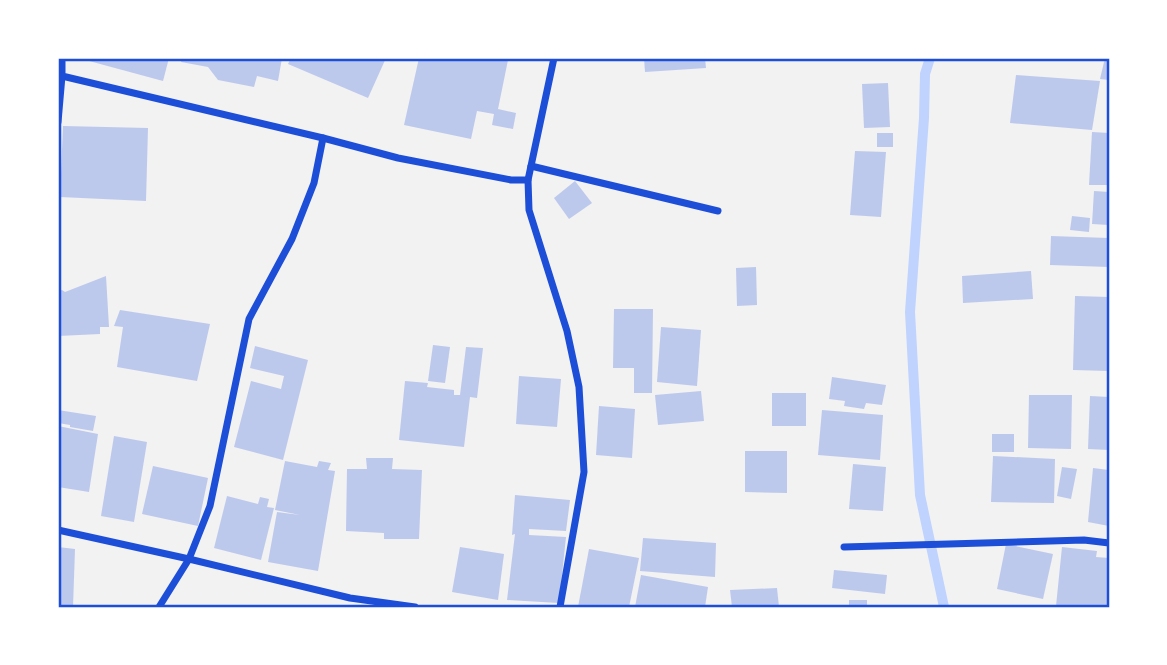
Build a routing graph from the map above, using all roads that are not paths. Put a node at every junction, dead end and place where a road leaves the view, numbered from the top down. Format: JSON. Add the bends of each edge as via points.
{"nodes":[{"id":1,"x":62,"y":58,"type":"edge"},
{"id":2,"x":554,"y":58,"type":"edge"},
{"id":3,"x":62,"y":76,"type":"junction"},
{"id":4,"x":58,"y":122,"type":"edge"},
{"id":5,"x":323,"y":138,"type":"junction"},
{"id":6,"x":531,"y":166,"type":"junction"},
{"id":7,"x":528,"y":180,"type":"junction"},
{"id":8,"x":718,"y":211,"type":"dead end"},
{"id":9,"x":58,"y":530,"type":"edge"},
{"id":10,"x":1109,"y":543,"type":"edge"},
{"id":11,"x":844,"y":547,"type":"dead end"},
{"id":12,"x":189,"y":559,"type":"junction"},
{"id":13,"x":159,"y":607,"type":"edge"},
{"id":14,"x":415,"y":607,"type":"edge"},
{"id":15,"x":561,"y":607,"type":"edge"}],
"edges":[{"from":1,"to":3,"type":"street"},
{"from":2,"to":6,"type":"street"},
{"from":3,"to":4,"type":"street"},
{"from":3,"to":5,"type":"street"},
{"from":5,"to":7,"type":"street","via":[[398,158]]},
{"from":5,"to":12,"type":"street","via":[[314,183],[292,239],[249,319],[210,506]]},
{"from":6,"to":7,"type":"street"},
{"from":6,"to":8,"type":"street"},
{"from":7,"to":15,"type":"street","via":[[529,210],[567,331],[579,387],[584,472]]},
{"from":9,"to":12,"type":"street"},
{"from":10,"to":11,"type":"street"},
{"from":12,"to":13,"type":"street"},
{"from":12,"to":14,"type":"street","via":[[350,598]]}]}
